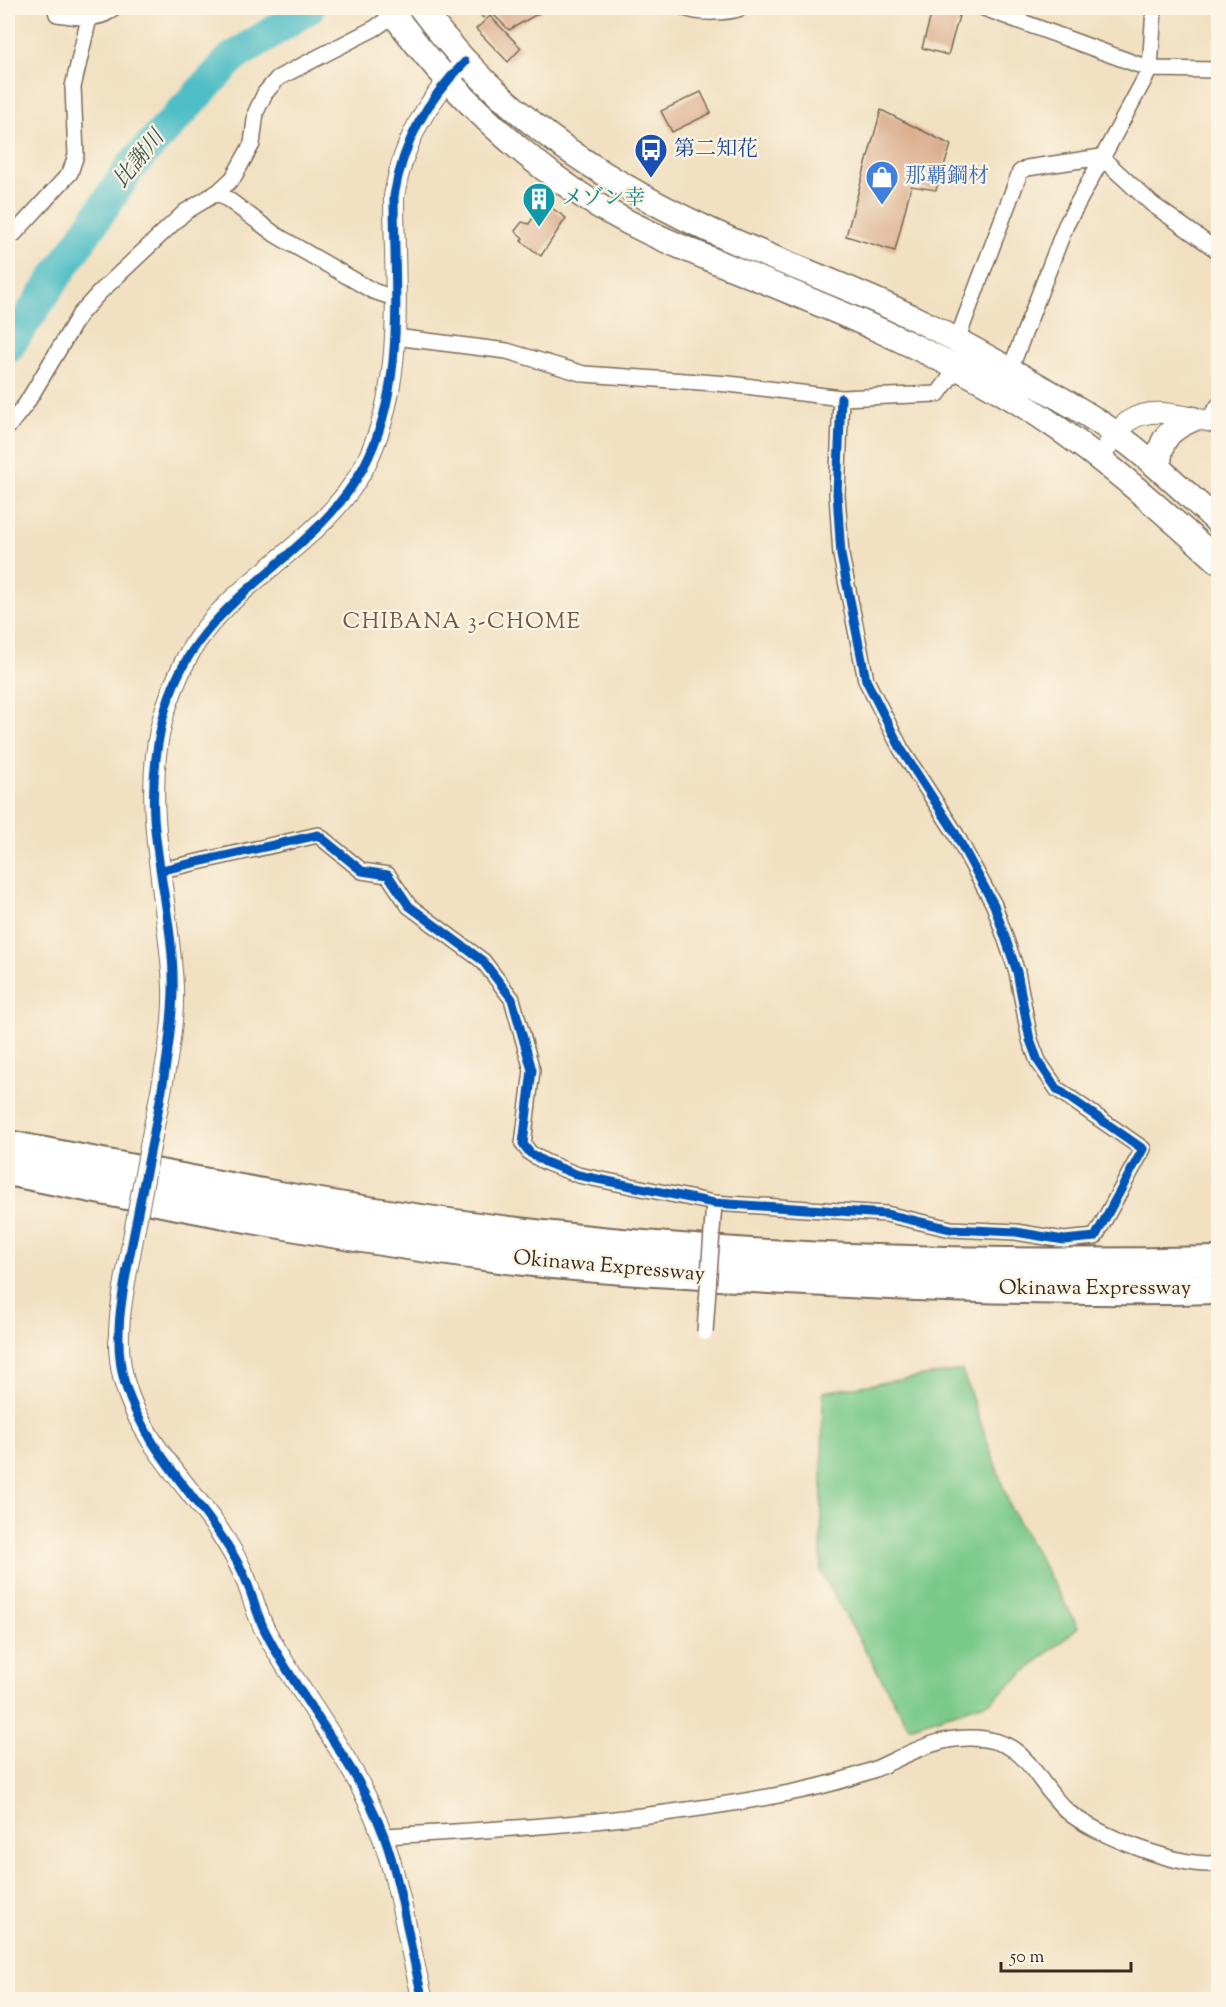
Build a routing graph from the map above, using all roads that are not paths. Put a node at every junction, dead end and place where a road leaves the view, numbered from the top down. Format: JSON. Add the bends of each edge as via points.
{"nodes":[{"id":1,"x":55,"y":8,"type":"edge"},
{"id":2,"x":113,"y":8,"type":"edge"},
{"id":3,"x":421,"y":8,"type":"edge"},
{"id":4,"x":685,"y":8,"type":"edge"},
{"id":5,"x":741,"y":8,"type":"edge"},
{"id":6,"x":984,"y":8,"type":"edge"},
{"id":7,"x":1154,"y":8,"type":"edge"},
{"id":8,"x":392,"y":11,"type":"edge"},
{"id":9,"x":89,"y":18,"type":"junction"},
{"id":10,"x":465,"y":62,"type":"junction"},
{"id":11,"x":1150,"y":69,"type":"junction"},
{"id":12,"x":1218,"y":70,"type":"edge"},
{"id":13,"x":446,"y":81,"type":"junction"},
{"id":14,"x":1101,"y":158,"type":"junction"},
{"id":15,"x":218,"y":192,"type":"junction"},
{"id":16,"x":14,"y":234,"type":"dead end"},
{"id":17,"x":1218,"y":250,"type":"edge"},
{"id":18,"x":394,"y":298,"type":"junction"},
{"id":19,"x":395,"y":337,"type":"junction"},
{"id":20,"x":957,"y":340,"type":"junction"},
{"id":21,"x":957,"y":368,"type":"junction"},
{"id":22,"x":1010,"y":370,"type":"junction"},
{"id":23,"x":841,"y":398,"type":"junction"},
{"id":24,"x":1209,"y":417,"type":"edge"},
{"id":25,"x":8,"y":427,"type":"edge"},
{"id":26,"x":1116,"y":434,"type":"junction"},
{"id":27,"x":1100,"y":458,"type":"junction"},
{"id":28,"x":1159,"y":468,"type":"junction"},
{"id":29,"x":1218,"y":522,"type":"edge"},
{"id":30,"x":1218,"y":561,"type":"edge"},
{"id":31,"x":162,"y":870,"type":"junction"},
{"id":32,"x":8,"y":1145,"type":"edge"},
{"id":33,"x":8,"y":1171,"type":"edge"},
{"id":34,"x":714,"y":1203,"type":"junction"},
{"id":35,"x":1218,"y":1261,"type":"edge"},
{"id":36,"x":1218,"y":1289,"type":"edge"},
{"id":37,"x":705,"y":1332,"type":"dead end"},
{"id":38,"x":384,"y":1836,"type":"junction"},
{"id":39,"x":1218,"y":1863,"type":"edge"},
{"id":40,"x":423,"y":2000,"type":"edge"}],
"edges":[{"from":1,"to":9,"type":"street","via":[[57,14]]},
{"from":2,"to":9,"type":"street"},
{"from":3,"to":10,"type":"main road"},
{"from":4,"to":5,"type":"street"},
{"from":6,"to":11,"type":"street"},
{"from":7,"to":11,"type":"street"},
{"from":8,"to":13,"type":"main road"},
{"from":8,"to":15,"type":"street","via":[[375,28],[278,78],[256,112],[252,144],[242,165]]},
{"from":9,"to":16,"type":"street","via":[[73,87],[76,155],[70,174]]},
{"from":10,"to":13,"type":"street"},
{"from":10,"to":20,"type":"main road","via":[[517,113],[554,142],[634,191],[708,229],[840,284]]},
{"from":11,"to":12,"type":"street"},
{"from":11,"to":14,"type":"street"},
{"from":13,"to":18,"type":"street","via":[[421,114],[398,171],[394,196]]},
{"from":13,"to":21,"type":"main road","via":[[516,147],[573,190],[616,215]]},
{"from":14,"to":17,"type":"street","via":[[1152,204]]},
{"from":14,"to":20,"type":"street","via":[[1020,172]]},
{"from":14,"to":22,"type":"street","via":[[1066,225]]},
{"from":15,"to":18,"type":"street","via":[[276,235],[373,291]]},
{"from":15,"to":25,"type":"street","via":[[185,212],[80,314]]},
{"from":18,"to":19,"type":"street"},
{"from":19,"to":23,"type":"street","via":[[507,351],[584,374],[729,384]]},
{"from":19,"to":31,"type":"street","via":[[393,378],[382,424],[364,467],[341,501],[310,534],[225,609],[197,641],[179,673],[164,716],[156,763],[154,816]]},
{"from":20,"to":22,"type":"main road"},
{"from":21,"to":23,"type":"street","via":[[938,394]]},
{"from":21,"to":27,"type":"main road","via":[[998,390]]},
{"from":22,"to":26,"type":"main road"},
{"from":23,"to":34,"type":"street","via":[[837,494],[841,555],[867,680],[902,749],[954,831],[994,905],[1017,972],[1038,1061],[1057,1089],[1143,1149],[1095,1237],[1064,1240],[1016,1232],[951,1229],[886,1214]]},
{"from":24,"to":26,"type":"street","via":[[1146,414],[1130,420]]},
{"from":24,"to":28,"type":"main road","via":[[1174,427],[1159,449]]},
{"from":26,"to":27,"type":"street"},
{"from":26,"to":28,"type":"main road"},
{"from":27,"to":30,"type":"main road"},
{"from":28,"to":29,"type":"main road"},
{"from":31,"to":34,"type":"street","via":[[318,835],[362,871],[388,875],[410,906],[483,961],[512,999],[532,1070],[523,1144],[530,1153],[578,1175]]},
{"from":31,"to":38,"type":"street","bridge":true,"via":[[173,992],[120,1309],[119,1349],[124,1380],[137,1416],[153,1443],[219,1530],[243,1572],[264,1630],[361,1787]]},
{"from":32,"to":35,"type":"highway","name":"Okinawa Expressway","via":[[273,1197],[510,1231],[850,1259]]},
{"from":33,"to":36,"type":"highway","name":"Okinawa Expressway","via":[[265,1223],[510,1259],[847,1284]]},
{"from":34,"to":37,"type":"street","bridge":true},
{"from":38,"to":39,"type":"street","via":[[506,1830],[654,1815],[796,1792],[838,1783],[937,1742],[970,1738],[1007,1744],[1020,1752],[1055,1799],[1087,1825],[1168,1858]]},
{"from":38,"to":40,"type":"street"}]}
